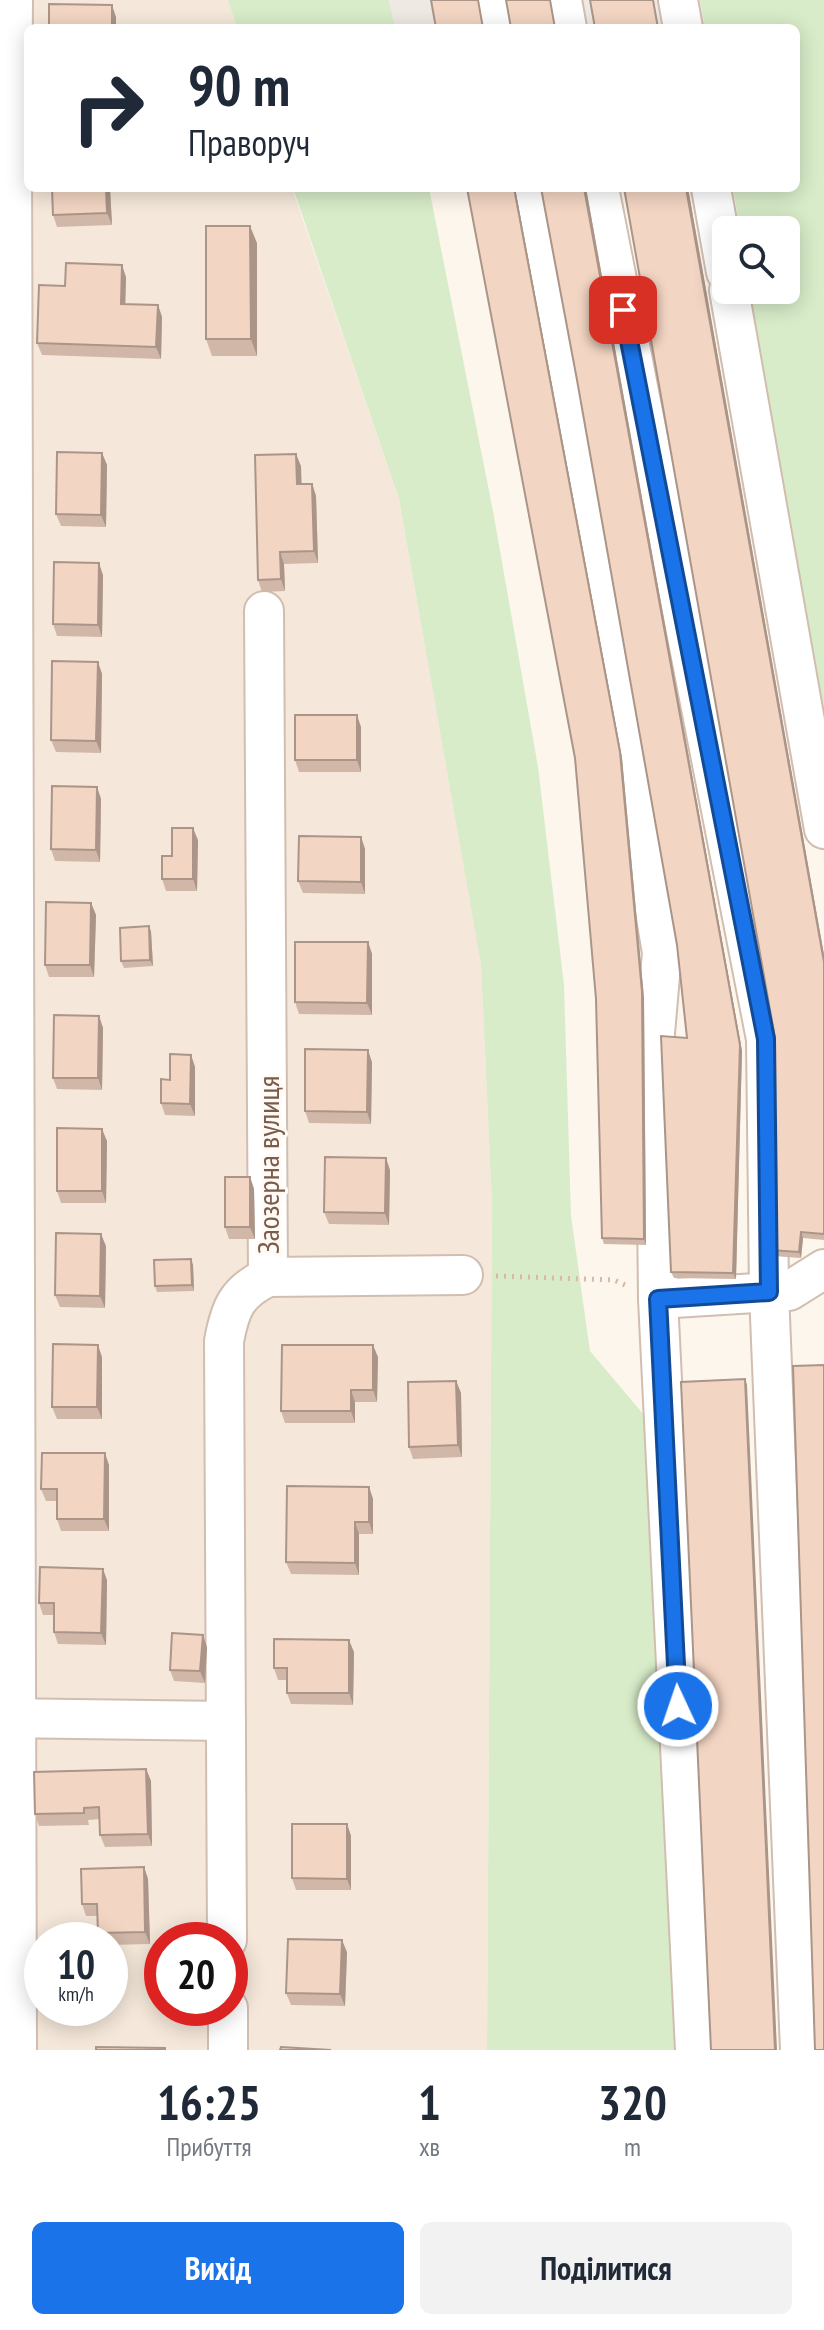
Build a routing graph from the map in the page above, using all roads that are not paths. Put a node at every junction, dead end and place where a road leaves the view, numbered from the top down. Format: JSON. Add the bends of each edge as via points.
{"nodes":[{"id":1,"x":13,"y":0,"type":"edge"},
{"id":2,"x":492,"y":0,"type":"edge"},
{"id":3,"x":562,"y":0,"type":"edge"},
{"id":4,"x":678,"y":0,"type":"edge"},
{"id":5,"x":497,"y":24,"type":"edge"},
{"id":6,"x":566,"y":24,"type":"edge"},
{"id":7,"x":682,"y":24,"type":"edge"},
{"id":8,"x":6,"y":141,"type":"edge"},
{"id":9,"x":530,"y":192,"type":"edge"},
{"id":10,"x":600,"y":192,"type":"edge"},
{"id":11,"x":712,"y":192,"type":"edge"},
{"id":12,"x":716,"y":216,"type":"edge"},
{"id":13,"x":731,"y":304,"type":"edge"},
{"id":14,"x":264,"y":611,"type":"dead end"},
{"id":15,"x":824,"y":829,"type":"edge"},
{"id":16,"x":824,"y":1269,"type":"edge"},
{"id":17,"x":463,"y":1275,"type":"road end"},
{"id":18,"x":268,"y":1277,"type":"junction"},
{"id":19,"x":769,"y":1292,"type":"junction"},
{"id":20,"x":658,"y":1299,"type":"junction"},
{"id":21,"x":8,"y":1718,"type":"edge"},
{"id":22,"x":226,"y":1721,"type":"junction"},
{"id":23,"x":227,"y":1922,"type":"edge"},
{"id":24,"x":228,"y":2026,"type":"edge"},
{"id":25,"x":17,"y":2050,"type":"edge"},
{"id":26,"x":228,"y":2050,"type":"edge"},
{"id":27,"x":695,"y":2050,"type":"edge"},
{"id":28,"x":800,"y":2050,"type":"edge"}],
"edges":[{"from":1,"to":8,"type":"street"},
{"from":2,"to":5,"type":"street"},
{"from":3,"to":6,"type":"street"},
{"from":4,"to":7,"type":"street"},
{"from":8,"to":21,"type":"street"},
{"from":9,"to":20,"type":"street","via":[[568,388],[662,953],[655,1033]]},
{"from":10,"to":19,"type":"street","via":[[766,1039]]},
{"from":11,"to":12,"type":"street"},
{"from":13,"to":15,"type":"street"},
{"from":14,"to":18,"type":"street","name":"Заозерна вулиця"},
{"from":16,"to":19,"type":"street","via":[[789,1291]]},
{"from":17,"to":18,"type":"street"},
{"from":18,"to":22,"type":"street","name":"Заозерна вулиця","via":[[242,1294],[230,1311],[224,1341]]},
{"from":19,"to":20,"type":"street"},
{"from":19,"to":28,"type":"street"},
{"from":20,"to":27,"type":"street"},
{"from":21,"to":22,"type":"street"},
{"from":21,"to":25,"type":"street"},
{"from":22,"to":23,"type":"street","name":"Заозерна вулиця"},
{"from":24,"to":26,"type":"street"}]}
